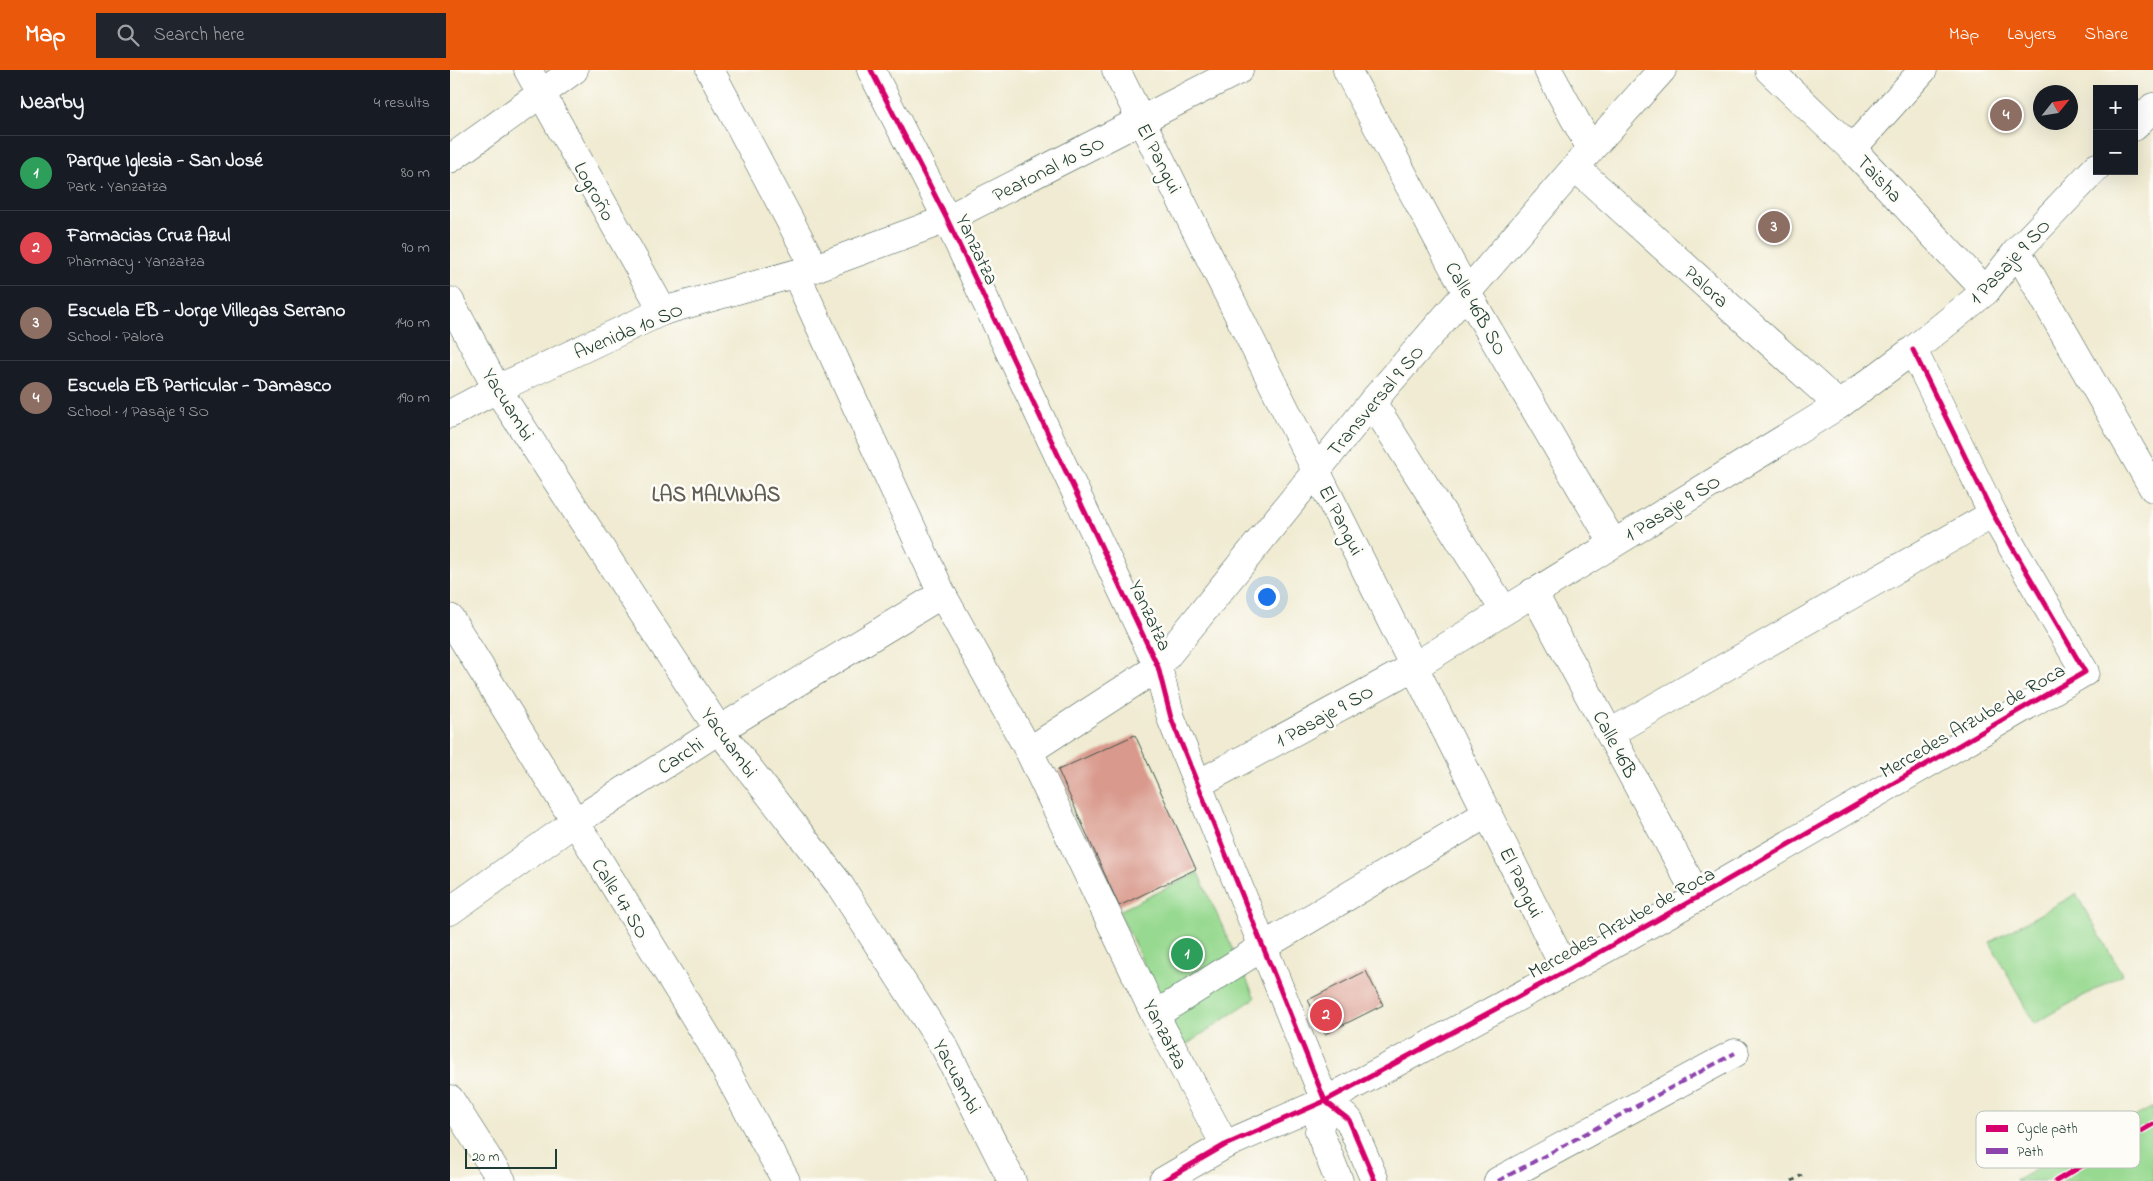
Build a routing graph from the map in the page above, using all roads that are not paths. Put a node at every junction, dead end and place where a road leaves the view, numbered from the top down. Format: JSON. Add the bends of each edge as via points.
{"nodes":[{"id":1,"x":528,"y":70,"type":"edge"},
{"id":2,"x":574,"y":70,"type":"edge"},
{"id":3,"x":710,"y":70,"type":"edge"},
{"id":4,"x":872,"y":70,"type":"edge"},
{"id":5,"x":1116,"y":70,"type":"edge"},
{"id":6,"x":1239,"y":70,"type":"edge"},
{"id":7,"x":1347,"y":70,"type":"edge"},
{"id":8,"x":1548,"y":70,"type":"edge"},
{"id":9,"x":1662,"y":70,"type":"edge"},
{"id":10,"x":1769,"y":70,"type":"edge"},
{"id":11,"x":1923,"y":70,"type":"edge"},
{"id":12,"x":541,"y":94,"type":"junction"},
{"id":13,"x":2153,"y":107,"type":"edge"},
{"id":14,"x":1142,"y":121,"type":"junction"},
{"id":15,"x":2138,"y":123,"type":"edge"},
{"id":16,"x":1852,"y":149,"type":"junction"},
{"id":17,"x":1583,"y":158,"type":"junction"},
{"id":18,"x":450,"y":159,"type":"edge"},
{"id":19,"x":2093,"y":171,"type":"edge"},
{"id":20,"x":947,"y":219,"type":"junction"},
{"id":21,"x":2017,"y":251,"type":"junction"},
{"id":22,"x":805,"y":271,"type":"junction"},
{"id":23,"x":1986,"y":291,"type":"junction"},
{"id":24,"x":1467,"y":293,"type":"junction"},
{"id":25,"x":450,"y":301,"type":"edge"},
{"id":26,"x":663,"y":311,"type":"junction"},
{"id":27,"x":1913,"y":350,"type":"junction"},
{"id":28,"x":497,"y":389,"type":"junction"},
{"id":29,"x":1372,"y":402,"type":"junction"},
{"id":30,"x":1839,"y":405,"type":"junction"},
{"id":31,"x":450,"y":414,"type":"edge"},
{"id":32,"x":1317,"y":470,"type":"junction"},
{"id":33,"x":2153,"y":488,"type":"edge"},
{"id":34,"x":1993,"y":514,"type":"junction"},
{"id":35,"x":1613,"y":544,"type":"junction"},
{"id":36,"x":1533,"y":592,"type":"junction"},
{"id":37,"x":942,"y":594,"type":"junction"},
{"id":38,"x":1504,"y":610,"type":"junction"},
{"id":39,"x":453,"y":630,"type":"edge"},
{"id":40,"x":1158,"y":666,"type":"junction"},
{"id":41,"x":1415,"y":666,"type":"junction"},
{"id":42,"x":719,"y":730,"type":"junction"},
{"id":43,"x":1610,"y":733,"type":"junction"},
{"id":44,"x":1029,"y":751,"type":"junction"},
{"id":45,"x":1198,"y":784,"type":"junction"},
{"id":46,"x":1488,"y":813,"type":"junction"},
{"id":47,"x":575,"y":822,"type":"junction"},
{"id":48,"x":1698,"y":897,"type":"junction"},
{"id":49,"x":450,"y":911,"type":"edge"},
{"id":50,"x":1264,"y":946,"type":"junction"},
{"id":51,"x":1566,"y":970,"type":"junction"},
{"id":52,"x":1156,"y":1015,"type":"junction"},
{"id":53,"x":1735,"y":1053,"type":"dead end"},
{"id":54,"x":450,"y":1099,"type":"edge"},
{"id":55,"x":1325,"y":1101,"type":"junction"},
{"id":56,"x":1225,"y":1145,"type":"junction"},
{"id":57,"x":502,"y":1181,"type":"edge"},
{"id":58,"x":786,"y":1181,"type":"edge"},
{"id":59,"x":1012,"y":1181,"type":"edge"},
{"id":60,"x":1163,"y":1181,"type":"edge"},
{"id":61,"x":1339,"y":1181,"type":"edge"},
{"id":62,"x":1375,"y":1181,"type":"edge"},
{"id":63,"x":1498,"y":1181,"type":"edge"}],
"edges":[{"from":1,"to":12,"type":"street","name":"Logroño"},
{"from":2,"to":12,"type":"street"},
{"from":3,"to":22,"type":"street","name":"Yanzatza"},
{"from":4,"to":20,"type":"street","name":"Yanzatza"},
{"from":5,"to":14,"type":"street","name":"El Pangui"},
{"from":6,"to":14,"type":"street","name":"Peatonal 10 SO"},
{"from":7,"to":24,"type":"street","name":"Calle 46B SO"},
{"from":8,"to":17,"type":"street","name":"Palora"},
{"from":9,"to":17,"type":"street","name":"Transversal 9 SO"},
{"from":10,"to":16,"type":"street","name":"Taisha"},
{"from":11,"to":16,"type":"street"},
{"from":12,"to":18,"type":"street"},
{"from":12,"to":26,"type":"street","name":"Logroño"},
{"from":13,"to":15,"type":"street"},
{"from":14,"to":20,"type":"street","name":"Peatonal 10 SO"},
{"from":14,"to":32,"type":"street","name":"El Pangui"},
{"from":16,"to":23,"type":"street","name":"Taisha"},
{"from":17,"to":24,"type":"street","name":"Transversal 9 SO"},
{"from":17,"to":30,"type":"street","name":"Palora"},
{"from":19,"to":21,"type":"street","name":"1 Pasaje 9 SO"},
{"from":20,"to":22,"type":"street","name":"Peatonal 10 SO"},
{"from":20,"to":40,"type":"street","name":"Yanzatza"},
{"from":21,"to":23,"type":"street","name":"1 Pasaje 9 SO"},
{"from":21,"to":33,"type":"street"},
{"from":22,"to":26,"type":"street","name":"Avenida 10 SO"},
{"from":22,"to":37,"type":"street","name":"Yanzatza"},
{"from":23,"to":27,"type":"street","name":"1 Pasaje 9 SO"},
{"from":24,"to":29,"type":"street","name":"Transversal 9 SO"},
{"from":24,"to":35,"type":"street","name":"Calle 46B SO"},
{"from":25,"to":28,"type":"street","name":"Yacuambi"},
{"from":26,"to":28,"type":"street","name":"Avenida 10 SO"},
{"from":27,"to":30,"type":"street","name":"1 Pasaje 9 SO"},
{"from":27,"to":34,"type":"street"},
{"from":28,"to":31,"type":"street","name":"Avenida 10 SO"},
{"from":28,"to":42,"type":"street","name":"Yacuambi"},
{"from":29,"to":32,"type":"street","name":"Transversal 9 SO"},
{"from":29,"to":38,"type":"street"},
{"from":30,"to":35,"type":"street","name":"1 Pasaje 9 SO"},
{"from":32,"to":40,"type":"street","name":"Transversal 9 SO"},
{"from":32,"to":41,"type":"street","name":"El Pangui"},
{"from":34,"to":43,"type":"street"},
{"from":34,"to":48,"type":"street","name":"Mercedes Arzube de Roca","via":[[2085,672]]},
{"from":35,"to":36,"type":"street","name":"1 Pasaje 9 SO"},
{"from":36,"to":38,"type":"street","name":"1 Pasaje 9 SO"},
{"from":36,"to":43,"type":"street","name":"Calle 46B"},
{"from":37,"to":42,"type":"street","name":"Carchi"},
{"from":37,"to":44,"type":"street","name":"Yanzatza"},
{"from":38,"to":41,"type":"street","name":"1 Pasaje 9 SO"},
{"from":39,"to":47,"type":"street","name":"Calle 47 SO"},
{"from":40,"to":44,"type":"street","name":"Transversal 9 SO"},
{"from":40,"to":45,"type":"street","name":"Yanzatza","via":[[1171,718]]},
{"from":41,"to":45,"type":"street","name":"1 Pasaje 9 SO"},
{"from":41,"to":46,"type":"street","name":"El Pangui"},
{"from":42,"to":47,"type":"street","name":"Carchi"},
{"from":42,"to":59,"type":"street","name":"Yacuambi","via":[[839,884],[946,1048]]},
{"from":43,"to":48,"type":"street","name":"Calle 46B"},
{"from":44,"to":52,"type":"street","name":"Yanzatza"},
{"from":45,"to":50,"type":"street","name":"Yanzatza"},
{"from":46,"to":50,"type":"street"},
{"from":46,"to":51,"type":"street","name":"El Pangui"},
{"from":47,"to":49,"type":"street","name":"Carchi"},
{"from":47,"to":58,"type":"street","name":"Calle 47 SO","via":[[711,1043]]},
{"from":48,"to":51,"type":"street","name":"Mercedes Arzube de Roca"},
{"from":50,"to":52,"type":"street"},
{"from":50,"to":55,"type":"street","name":"Yanzatza"},
{"from":51,"to":55,"type":"street","name":"Mercedes Arzube de Roca"},
{"from":52,"to":56,"type":"street","name":"Yanzatza"},
{"from":53,"to":63,"type":"street"},
{"from":54,"to":57,"type":"street"},
{"from":55,"to":56,"type":"street","name":"Mercedes Arzube de Roca"},
{"from":55,"to":61,"type":"street","via":[[1320,1131]]},
{"from":55,"to":62,"type":"street","via":[[1349,1120]]},
{"from":56,"to":60,"type":"street","name":"Mercedes Arzube de Roca"}]}
